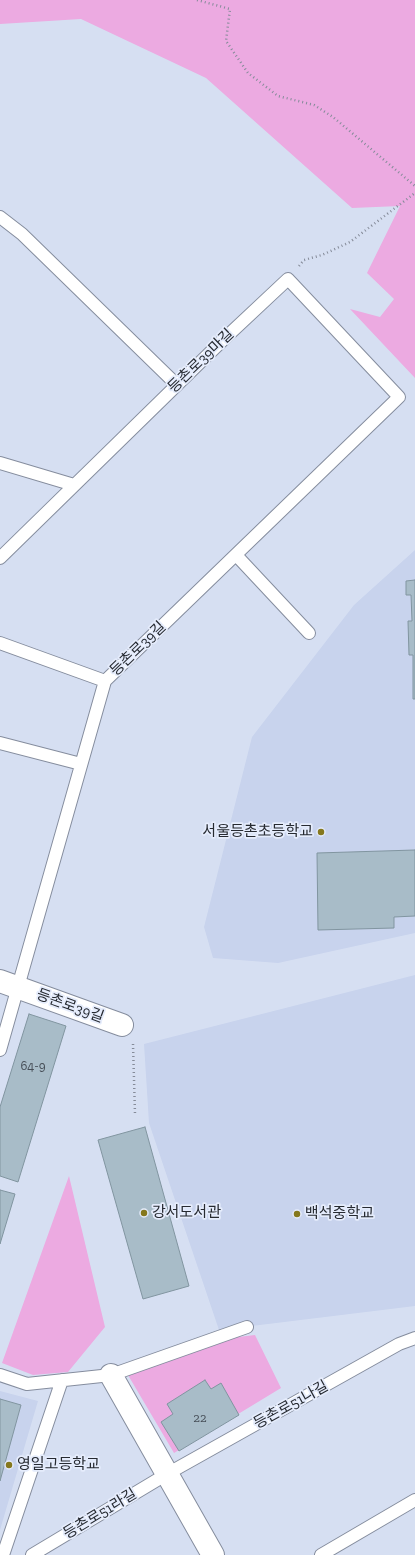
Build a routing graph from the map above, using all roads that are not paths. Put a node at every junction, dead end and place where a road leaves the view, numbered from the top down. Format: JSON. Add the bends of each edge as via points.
{"nodes":[{"id":1,"x":0,"y":217,"type":"edge"},
{"id":2,"x":177,"y":385,"type":"junction"},
{"id":3,"x":399,"y":397,"type":"joint"},
{"id":4,"x":0,"y":464,"type":"edge"},
{"id":5,"x":74,"y":485,"type":"junction"},
{"id":6,"x":236,"y":555,"type":"junction"},
{"id":7,"x":0,"y":558,"type":"edge"},
{"id":8,"x":309,"y":634,"type":"dead end"},
{"id":9,"x":0,"y":643,"type":"edge"},
{"id":10,"x":106,"y":681,"type":"junction"},
{"id":11,"x":0,"y":743,"type":"edge"},
{"id":12,"x":81,"y":764,"type":"junction"},
{"id":13,"x":9,"y":984,"type":"edge"},
{"id":14,"x":127,"y":1033,"type":"road end"},
{"id":15,"x":0,"y":1050,"type":"edge"},
{"id":16,"x":247,"y":1327,"type":"dead end"},
{"id":17,"x":415,"y":1338,"type":"edge"},
{"id":18,"x":111,"y":1375,"type":"junction"},
{"id":19,"x":0,"y":1376,"type":"edge"},
{"id":20,"x":62,"y":1380,"type":"junction"},
{"id":21,"x":167,"y":1474,"type":"junction"},
{"id":22,"x":415,"y":1500,"type":"edge"},
{"id":23,"x":3,"y":1555,"type":"edge"},
{"id":24,"x":32,"y":1555,"type":"edge"},
{"id":25,"x":213,"y":1555,"type":"edge"},
{"id":26,"x":321,"y":1555,"type":"edge"}],
"edges":[{"from":1,"to":2,"type":"lane","via":[[22,234]]},
{"from":2,"to":3,"type":"lane","name":"등촌로39마길","via":[[288,279]]},
{"from":2,"to":5,"type":"lane","name":"등촌로39마길"},
{"from":3,"to":6,"type":"lane","name":"등촌로39길"},
{"from":4,"to":5,"type":"lane"},
{"from":5,"to":7,"type":"lane","name":"등촌로39마길"},
{"from":6,"to":8,"type":"lane"},
{"from":6,"to":10,"type":"lane","name":"등촌로39길"},
{"from":9,"to":10,"type":"lane"},
{"from":10,"to":12,"type":"lane","name":"등촌로39길"},
{"from":11,"to":12,"type":"lane"},
{"from":12,"to":13,"type":"lane","name":"등촌로39길"},
{"from":13,"to":14,"type":"street","name":"등촌로39길"},
{"from":13,"to":15,"type":"lane","name":"등촌로39길"},
{"from":16,"to":18,"type":"lane"},
{"from":17,"to":21,"type":"lane","name":"등촌로51나길","via":[[399,1344]]},
{"from":18,"to":20,"type":"lane"},
{"from":18,"to":21,"type":"street"},
{"from":19,"to":20,"type":"lane","via":[[27,1384]]},
{"from":20,"to":23,"type":"lane"},
{"from":21,"to":24,"type":"lane","name":"등촌로51라길"},
{"from":21,"to":25,"type":"street"},
{"from":22,"to":26,"type":"lane"}]}
